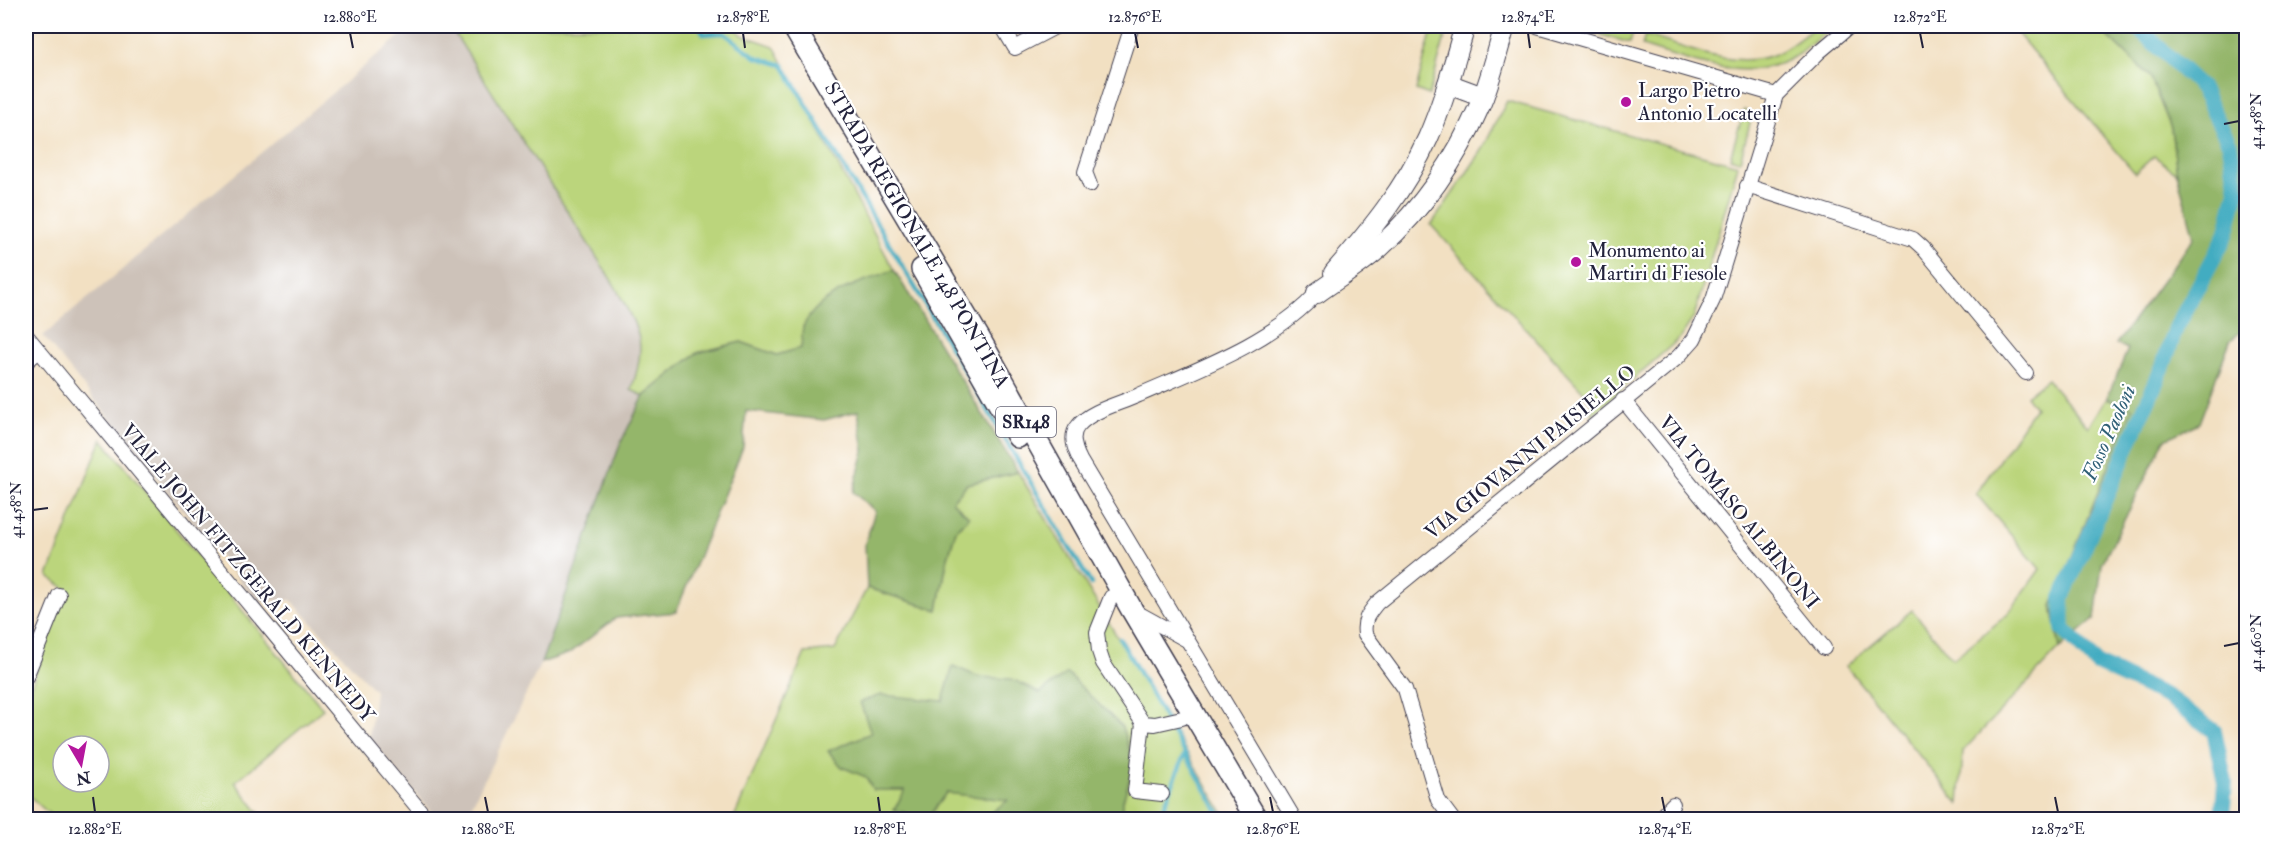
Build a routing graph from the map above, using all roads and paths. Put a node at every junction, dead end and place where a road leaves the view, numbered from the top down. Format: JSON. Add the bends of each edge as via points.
{"nodes":[{"id":1,"x":779,"y":26,"type":"edge"},
{"id":2,"x":793,"y":26,"type":"edge"},
{"id":3,"x":1002,"y":26,"type":"edge"},
{"id":4,"x":1057,"y":26,"type":"edge"},
{"id":5,"x":1116,"y":26,"type":"edge"},
{"id":6,"x":1465,"y":26,"type":"edge"},
{"id":7,"x":1504,"y":26,"type":"edge"},
{"id":8,"x":1537,"y":26,"type":"edge"},
{"id":9,"x":1850,"y":26,"type":"edge"},
{"id":10,"x":1131,"y":28,"type":"edge"},
{"id":11,"x":1448,"y":84,"type":"junction"},
{"id":12,"x":1776,"y":95,"type":"junction"},
{"id":13,"x":1483,"y":97,"type":"junction"},
{"id":14,"x":1090,"y":185,"type":"dead end"},
{"id":15,"x":1747,"y":186,"type":"junction"},
{"id":16,"x":1317,"y":293,"type":"junction"},
{"id":17,"x":26,"y":335,"type":"edge"},
{"id":18,"x":39,"y":351,"type":"junction"},
{"id":19,"x":26,"y":362,"type":"edge"},
{"id":20,"x":2026,"y":373,"type":"dead end"},
{"id":21,"x":1623,"y":400,"type":"junction"},
{"id":22,"x":59,"y":596,"type":"dead end"},
{"id":23,"x":1111,"y":597,"type":"junction"},
{"id":24,"x":1132,"y":610,"type":"junction"},
{"id":25,"x":1187,"y":640,"type":"junction"},
{"id":26,"x":1824,"y":648,"type":"dead end"},
{"id":27,"x":26,"y":677,"type":"edge"},
{"id":28,"x":1182,"y":718,"type":"junction"},
{"id":29,"x":1149,"y":724,"type":"junction"},
{"id":30,"x":1162,"y":794,"type":"dead end"},
{"id":31,"x":1673,"y":804,"type":"dead end"},
{"id":32,"x":428,"y":819,"type":"edge"},
{"id":33,"x":1241,"y":819,"type":"edge"},
{"id":34,"x":1257,"y":819,"type":"edge"},
{"id":35,"x":1295,"y":819,"type":"edge"},
{"id":36,"x":1453,"y":819,"type":"edge"},
{"id":37,"x":1658,"y":819,"type":"edge"}],
"edges":[{"from":1,"to":23,"type":"main road","name":"STRADA REGIONALE 148 PONTINA","number":"SR148"},
{"from":2,"to":24,"type":"main road","name":"STRADA REGIONALE 148 PONTINA","number":"SR148","via":[[979,338]]},
{"from":3,"to":4,"type":"street","via":[[1015,48]]},
{"from":5,"to":10,"type":"street"},
{"from":6,"to":11,"type":"street"},
{"from":7,"to":13,"type":"street"},
{"from":8,"to":12,"type":"street"},
{"from":9,"to":12,"type":"street"},
{"from":10,"to":14,"type":"street","via":[[1085,172]]},
{"from":11,"to":13,"type":"street"},
{"from":11,"to":16,"type":"street","via":[[1429,137],[1405,181],[1372,228]]},
{"from":12,"to":15,"type":"street","name":"VIA GIOVANNI PAISIELLO"},
{"from":13,"to":16,"type":"street","via":[[1449,161],[1413,214],[1374,252]]},
{"from":15,"to":20,"type":"street","via":[[1913,239]]},
{"from":15,"to":21,"type":"street","name":"VIA GIOVANNI PAISIELLO","via":[[1713,300],[1694,339],[1678,357]]},
{"from":16,"to":25,"type":"street","via":[[1294,315],[1261,337],[1186,375],[1094,414],[1075,429],[1075,448],[1080,460]]},
{"from":17,"to":18,"type":"street","name":"VIALE JOHN FITZGERALD KENNEDY"},
{"from":18,"to":19,"type":"street"},
{"from":18,"to":32,"type":"street","name":"VIALE JOHN FITZGERALD KENNEDY"},
{"from":21,"to":26,"type":"street","name":"VIA TOMASO ALBINONI"},
{"from":21,"to":36,"type":"street","name":"VIA GIOVANNI PAISIELLO","via":[[1367,615],[1365,634],[1405,689],[1438,800]]},
{"from":22,"to":27,"type":"street"},
{"from":23,"to":28,"type":"main road","name":"STRADA REGIONALE 148 PONTINA","number":"SR148"},
{"from":23,"to":29,"type":"street","via":[[1097,632],[1099,651],[1103,663]]},
{"from":24,"to":25,"type":"street"},
{"from":24,"to":34,"type":"main road","name":"STRADA REGIONALE 148 PONTINA","number":"SR148"},
{"from":25,"to":35,"type":"street"},
{"from":28,"to":29,"type":"street"},
{"from":28,"to":33,"type":"main road","name":"STRADA REGIONALE 148 PONTINA","number":"SR148"},
{"from":29,"to":30,"type":"street","via":[[1135,791]]},
{"from":31,"to":37,"type":"street"}]}
